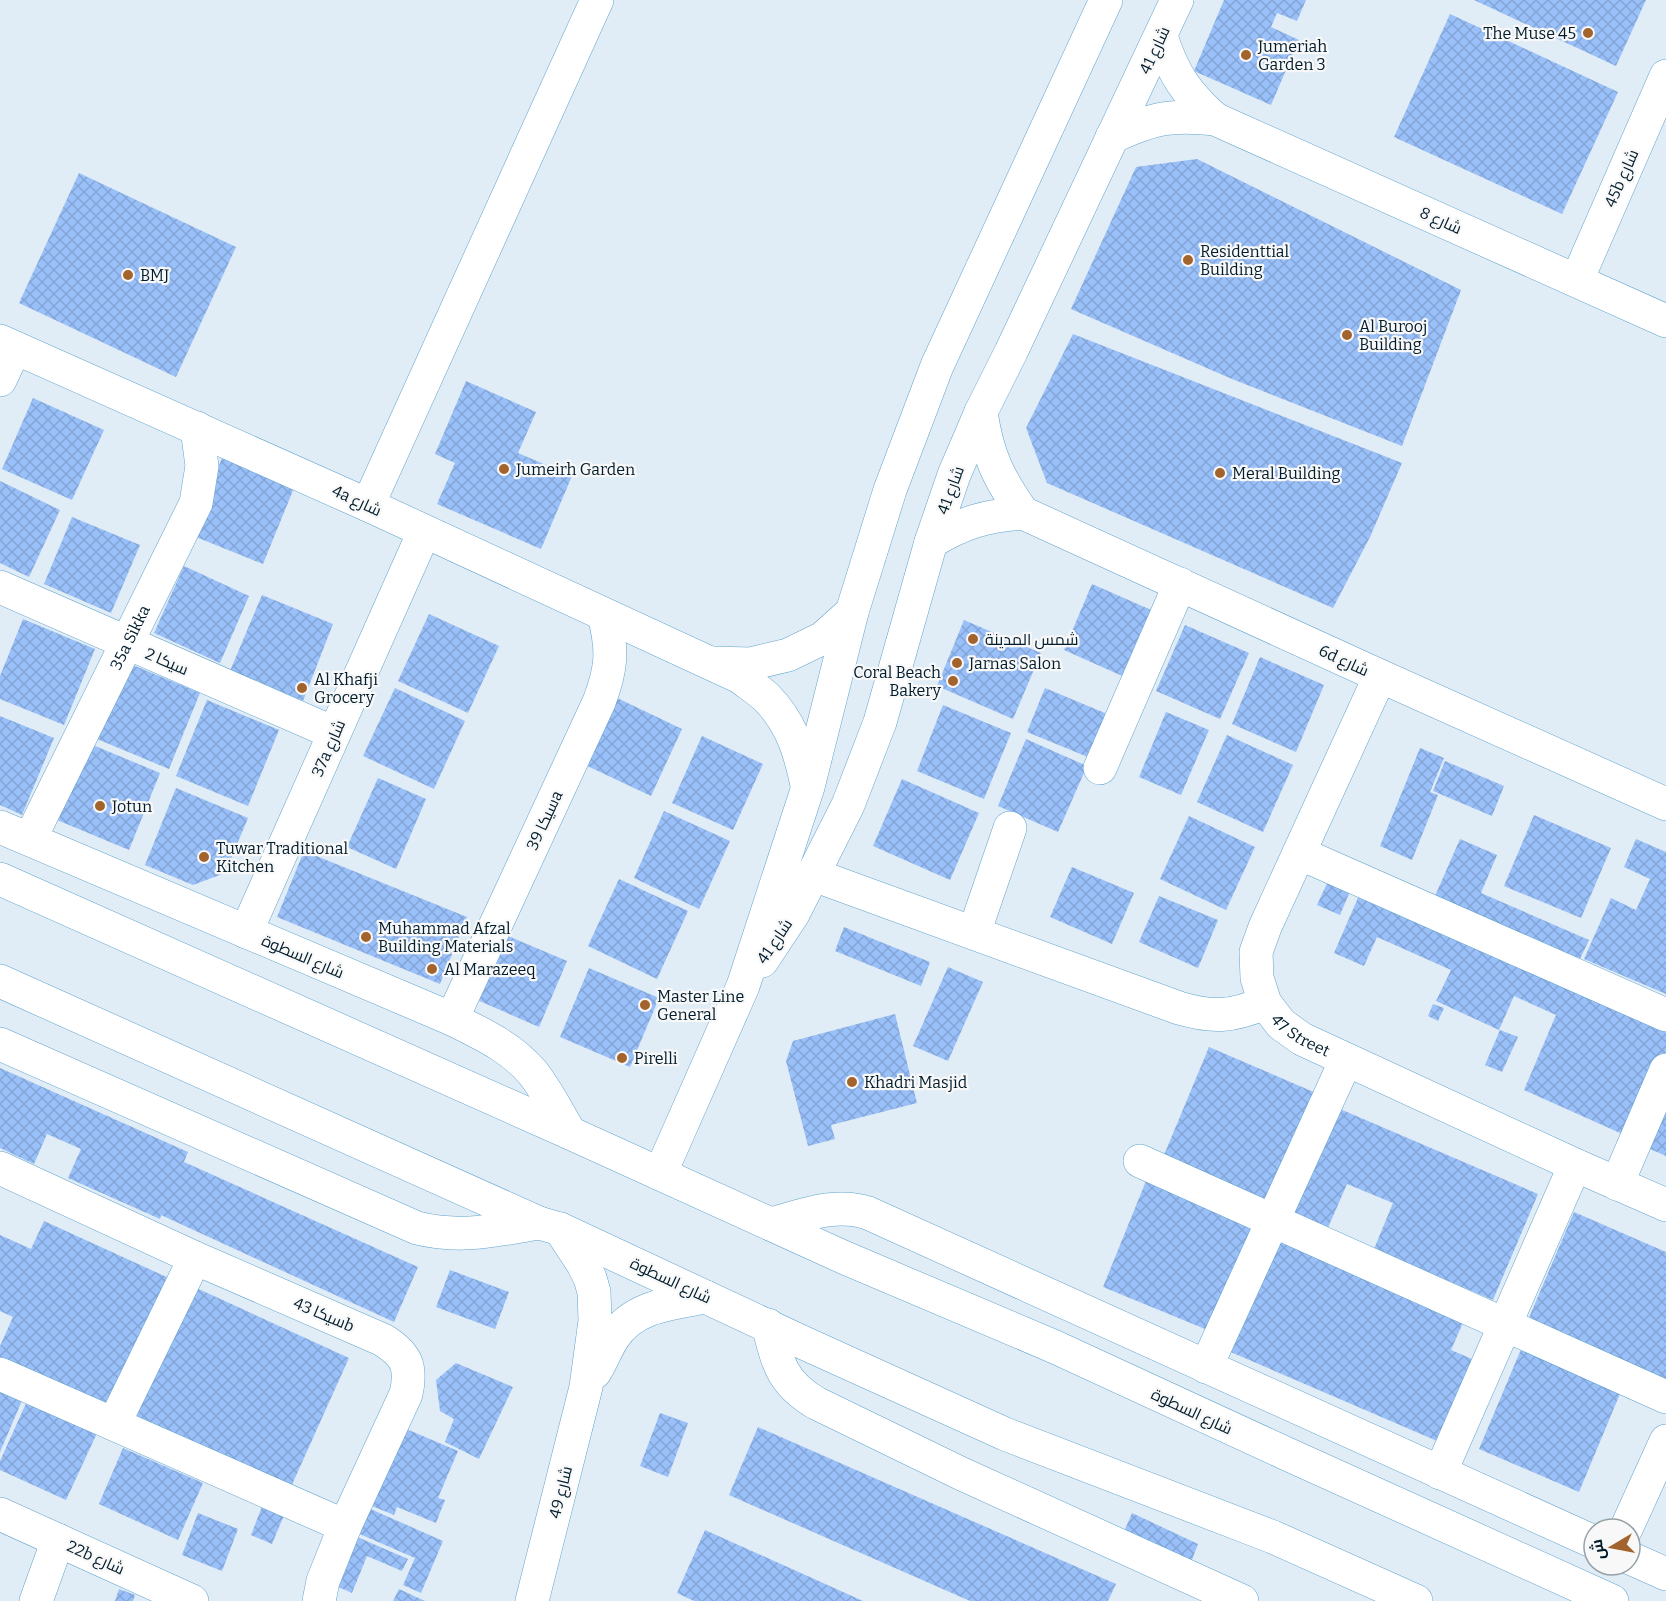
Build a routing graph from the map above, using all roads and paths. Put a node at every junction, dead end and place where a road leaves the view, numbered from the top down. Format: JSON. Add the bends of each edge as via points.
{"nodes":[{"id":1,"x":597,"y":0,"type":"edge"},
{"id":2,"x":1106,"y":0,"type":"edge"},
{"id":3,"x":1177,"y":0,"type":"edge"},
{"id":4,"x":1161,"y":36,"type":"junction"},
{"id":5,"x":1666,"y":76,"type":"edge"},
{"id":6,"x":1215,"y":119,"type":"junction"},
{"id":7,"x":1112,"y":137,"type":"junction"},
{"id":8,"x":1576,"y":280,"type":"junction"},
{"id":9,"x":1666,"y":321,"type":"edge"},
{"id":10,"x":8,"y":344,"type":"edge"},
{"id":11,"x":0,"y":380,"type":"edge"},
{"id":12,"x":981,"y":412,"type":"junction"},
{"id":13,"x":197,"y":428,"type":"junction"},
{"id":14,"x":368,"y":505,"type":"junction"},
{"id":15,"x":1023,"y":513,"type":"junction"},
{"id":16,"x":424,"y":532,"type":"junction"},
{"id":17,"x":931,"y":543,"type":"junction"},
{"id":18,"x":1180,"y":584,"type":"junction"},
{"id":19,"x":0,"y":587,"type":"edge"},
{"id":20,"x":852,"y":612,"type":"junction"},
{"id":21,"x":604,"y":615,"type":"junction"},
{"id":22,"x":128,"y":644,"type":"junction"},
{"id":23,"x":713,"y":663,"type":"junction"},
{"id":24,"x":1380,"y":676,"type":"junction"},
{"id":25,"x":334,"y":733,"type":"junction"},
{"id":26,"x":1100,"y":768,"type":"dead end"},
{"id":27,"x":807,"y":787,"type":"junction"},
{"id":28,"x":1666,"y":804,"type":"edge"},
{"id":29,"x":0,"y":827,"type":"edge"},
{"id":30,"x":1010,"y":828,"type":"dead end"},
{"id":31,"x":30,"y":839,"type":"junction"},
{"id":32,"x":1299,"y":853,"type":"junction"},
{"id":33,"x":814,"y":875,"type":"junction"},
{"id":34,"x":0,"y":879,"type":"edge"},
{"id":35,"x":246,"y":932,"type":"junction"},
{"id":36,"x":974,"y":933,"type":"junction"},
{"id":37,"x":0,"y":981,"type":"edge"},
{"id":38,"x":743,"y":986,"type":"junction"},
{"id":39,"x":1265,"y":1003,"type":"junction"},
{"id":40,"x":1666,"y":1015,"type":"edge"},
{"id":41,"x":452,"y":1019,"type":"junction"},
{"id":42,"x":0,"y":1044,"type":"edge"},
{"id":43,"x":1346,"y":1060,"type":"junction"},
{"id":44,"x":1666,"y":1071,"type":"edge"},
{"id":45,"x":570,"y":1133,"type":"junction"},
{"id":46,"x":1140,"y":1161,"type":"dead end"},
{"id":47,"x":1575,"y":1165,"type":"junction"},
{"id":48,"x":0,"y":1168,"type":"edge"},
{"id":49,"x":660,"y":1174,"type":"junction"},
{"id":50,"x":1617,"y":1184,"type":"junction"},
{"id":51,"x":1666,"y":1205,"type":"edge"},
{"id":52,"x":1273,"y":1220,"type":"junction"},
{"id":53,"x":771,"y":1224,"type":"junction"},
{"id":54,"x":550,"y":1226,"type":"junction"},
{"id":55,"x":195,"y":1258,"type":"junction"},
{"id":56,"x":706,"y":1297,"type":"junction"},
{"id":57,"x":1506,"y":1324,"type":"junction"},
{"id":58,"x":768,"y":1325,"type":"junction"},
{"id":59,"x":1206,"y":1367,"type":"junction"},
{"id":60,"x":0,"y":1374,"type":"edge"},
{"id":61,"x":587,"y":1383,"type":"junction"},
{"id":62,"x":1666,"y":1397,"type":"edge"},
{"id":63,"x":114,"y":1424,"type":"junction"},
{"id":64,"x":1666,"y":1441,"type":"edge"},
{"id":65,"x":1440,"y":1473,"type":"junction"},
{"id":66,"x":0,"y":1514,"type":"edge"},
{"id":67,"x":1631,"y":1517,"type":"edge"},
{"id":68,"x":345,"y":1526,"type":"junction"},
{"id":69,"x":1582,"y":1537,"type":"edge"},
{"id":70,"x":58,"y":1540,"type":"junction"},
{"id":71,"x":1642,"y":1563,"type":"edge"},
{"id":72,"x":1666,"y":1574,"type":"edge"},
{"id":73,"x":36,"y":1601,"type":"edge"},
{"id":74,"x":192,"y":1601,"type":"edge"},
{"id":75,"x":319,"y":1601,"type":"edge"},
{"id":76,"x":532,"y":1601,"type":"edge"},
{"id":77,"x":1242,"y":1601,"type":"edge"},
{"id":78,"x":1416,"y":1601,"type":"edge"},
{"id":79,"x":1612,"y":1601,"type":"edge"}],
"edges":[{"from":1,"to":14,"type":"street"},
{"from":2,"to":20,"type":"street","name":"شارع 41","via":[[937,366],[890,490]]},
{"from":3,"to":4,"type":"street","name":"شارع 41"},
{"from":4,"to":6,"type":"street","name":"8 شارع","via":[[1181,82]]},
{"from":4,"to":7,"type":"street","name":"شارع 41"},
{"from":5,"to":8,"type":"street","name":"45b شارع"},
{"from":6,"to":7,"type":"street","name":"8 شارع","via":[[1162,118]]},
{"from":6,"to":8,"type":"street","name":"8 شارع"},
{"from":7,"to":12,"type":"street","name":"شارع 41"},
{"from":8,"to":9,"type":"street","name":"8 شارع"},
{"from":10,"to":11,"type":"street"},
{"from":10,"to":13,"type":"street","name":"4a شارع"},
{"from":12,"to":15,"type":"street","via":[[994,466]]},
{"from":12,"to":17,"type":"street","name":"شارع 41"},
{"from":13,"to":14,"type":"street","name":"4a شارع"},
{"from":13,"to":22,"type":"street","name":"35a Sikka","via":[[201,466],[196,503]]},
{"from":14,"to":16,"type":"street","name":"4a شارع"},
{"from":15,"to":17,"type":"street","via":[[975,520]]},
{"from":15,"to":18,"type":"street","name":"6d شارع"},
{"from":16,"to":21,"type":"street","name":"4a شارع"},
{"from":16,"to":25,"type":"street","name":"37a شارع"},
{"from":17,"to":33,"type":"street","name":"شارع 41","via":[[880,722],[848,805]]},
{"from":18,"to":24,"type":"street","name":"6d شارع"},
{"from":18,"to":26,"type":"street"},
{"from":19,"to":22,"type":"street","name":"سيكا 2"},
{"from":20,"to":23,"type":"street","name":"4a شارع","via":[[823,638],[788,655],[750,664]]},
{"from":20,"to":27,"type":"street","name":"شارع 41"},
{"from":21,"to":23,"type":"street","name":"4a شارع"},
{"from":21,"to":41,"type":"street","name":"سيكا 39a","via":[[610,636],[607,681]]},
{"from":22,"to":25,"type":"street","name":"سيكا 2"},
{"from":22,"to":31,"type":"street","name":"35a Sikka"},
{"from":23,"to":27,"type":"street","name":"4a شارع","via":[[740,677],[766,698],[787,724],[801,754]]},
{"from":24,"to":28,"type":"street","name":"6d شارع"},
{"from":24,"to":32,"type":"street","name":"47 Street"},
{"from":25,"to":35,"type":"street","name":"37a شارع"},
{"from":27,"to":38,"type":"street","name":"شارع 41"},
{"from":29,"to":31,"type":"street","name":"شارع السطوة"},
{"from":30,"to":36,"type":"street"},
{"from":31,"to":35,"type":"street","name":"شارع السطوة"},
{"from":32,"to":39,"type":"street","name":"47 Street","via":[[1256,952],[1257,978]]},
{"from":32,"to":40,"type":"street"},
{"from":33,"to":36,"type":"street"},
{"from":33,"to":38,"type":"street","name":"شارع 41","via":[[787,923]]},
{"from":34,"to":45,"type":"street","name":"شارع السطوة"},
{"from":35,"to":41,"type":"street","name":"شارع السطوة"},
{"from":36,"to":39,"type":"street","via":[[1200,1014],[1222,1015]]},
{"from":37,"to":54,"type":"street","name":"شارع السطوة"},
{"from":38,"to":49,"type":"street","name":"شارع 41"},
{"from":39,"to":43,"type":"street","name":"47 Street","via":[[1281,1024],[1302,1039]]},
{"from":41,"to":45,"type":"street","name":"شارع السطوة","via":[[492,1039],[522,1061]]},
{"from":42,"to":54,"type":"street","via":[[417,1228],[435,1233],[472,1234]]},
{"from":43,"to":47,"type":"street","name":"47 Street"},
{"from":43,"to":52,"type":"street"},
{"from":44,"to":50,"type":"street"},
{"from":45,"to":49,"type":"street","name":"شارع السطوة"},
{"from":46,"to":52,"type":"street"},
{"from":47,"to":50,"type":"street","name":"47 Street"},
{"from":47,"to":57,"type":"street"},
{"from":48,"to":55,"type":"street","name":"سيكا 43b"},
{"from":49,"to":53,"type":"street","name":"شارع السطوة"},
{"from":50,"to":51,"type":"street","name":"47 Street"},
{"from":52,"to":57,"type":"street"},
{"from":52,"to":59,"type":"street"},
{"from":53,"to":59,"type":"street","via":[[836,1208],[857,1209]]},
{"from":53,"to":79,"type":"street","name":"شارع السطوة","via":[[1055,1347]]},
{"from":54,"to":56,"type":"street","name":"شارع السطوة"},
{"from":54,"to":61,"type":"street","name":"شارع 49","via":[[584,1264],[594,1292],[595,1321]]},
{"from":55,"to":63,"type":"street"},
{"from":55,"to":68,"type":"street","name":"سيكا 43b","via":[[383,1340],[397,1348],[406,1362],[406,1394]]},
{"from":56,"to":58,"type":"street","name":"شارع السطوة"},
{"from":56,"to":61,"type":"street","name":"شارع 49","via":[[663,1305],[635,1316],[613,1338]]},
{"from":57,"to":62,"type":"street"},
{"from":57,"to":65,"type":"street"},
{"from":58,"to":77,"type":"street","via":[[780,1367],[802,1395],[816,1404]]},
{"from":58,"to":78,"type":"street","name":"شارع السطوة","via":[[1005,1434],[1273,1536]]},
{"from":59,"to":65,"type":"street"},
{"from":60,"to":63,"type":"street"},
{"from":61,"to":76,"type":"street","name":"شارع 49"},
{"from":63,"to":68,"type":"street"},
{"from":64,"to":67,"type":"street"},
{"from":65,"to":69,"type":"street"},
{"from":66,"to":70,"type":"street","name":"22b شارع"},
{"from":68,"to":75,"type":"street","name":"سيكا 43b"},
{"from":70,"to":73,"type":"street"},
{"from":70,"to":74,"type":"street","name":"22b شارع"},
{"from":71,"to":72,"type":"street"}]}
